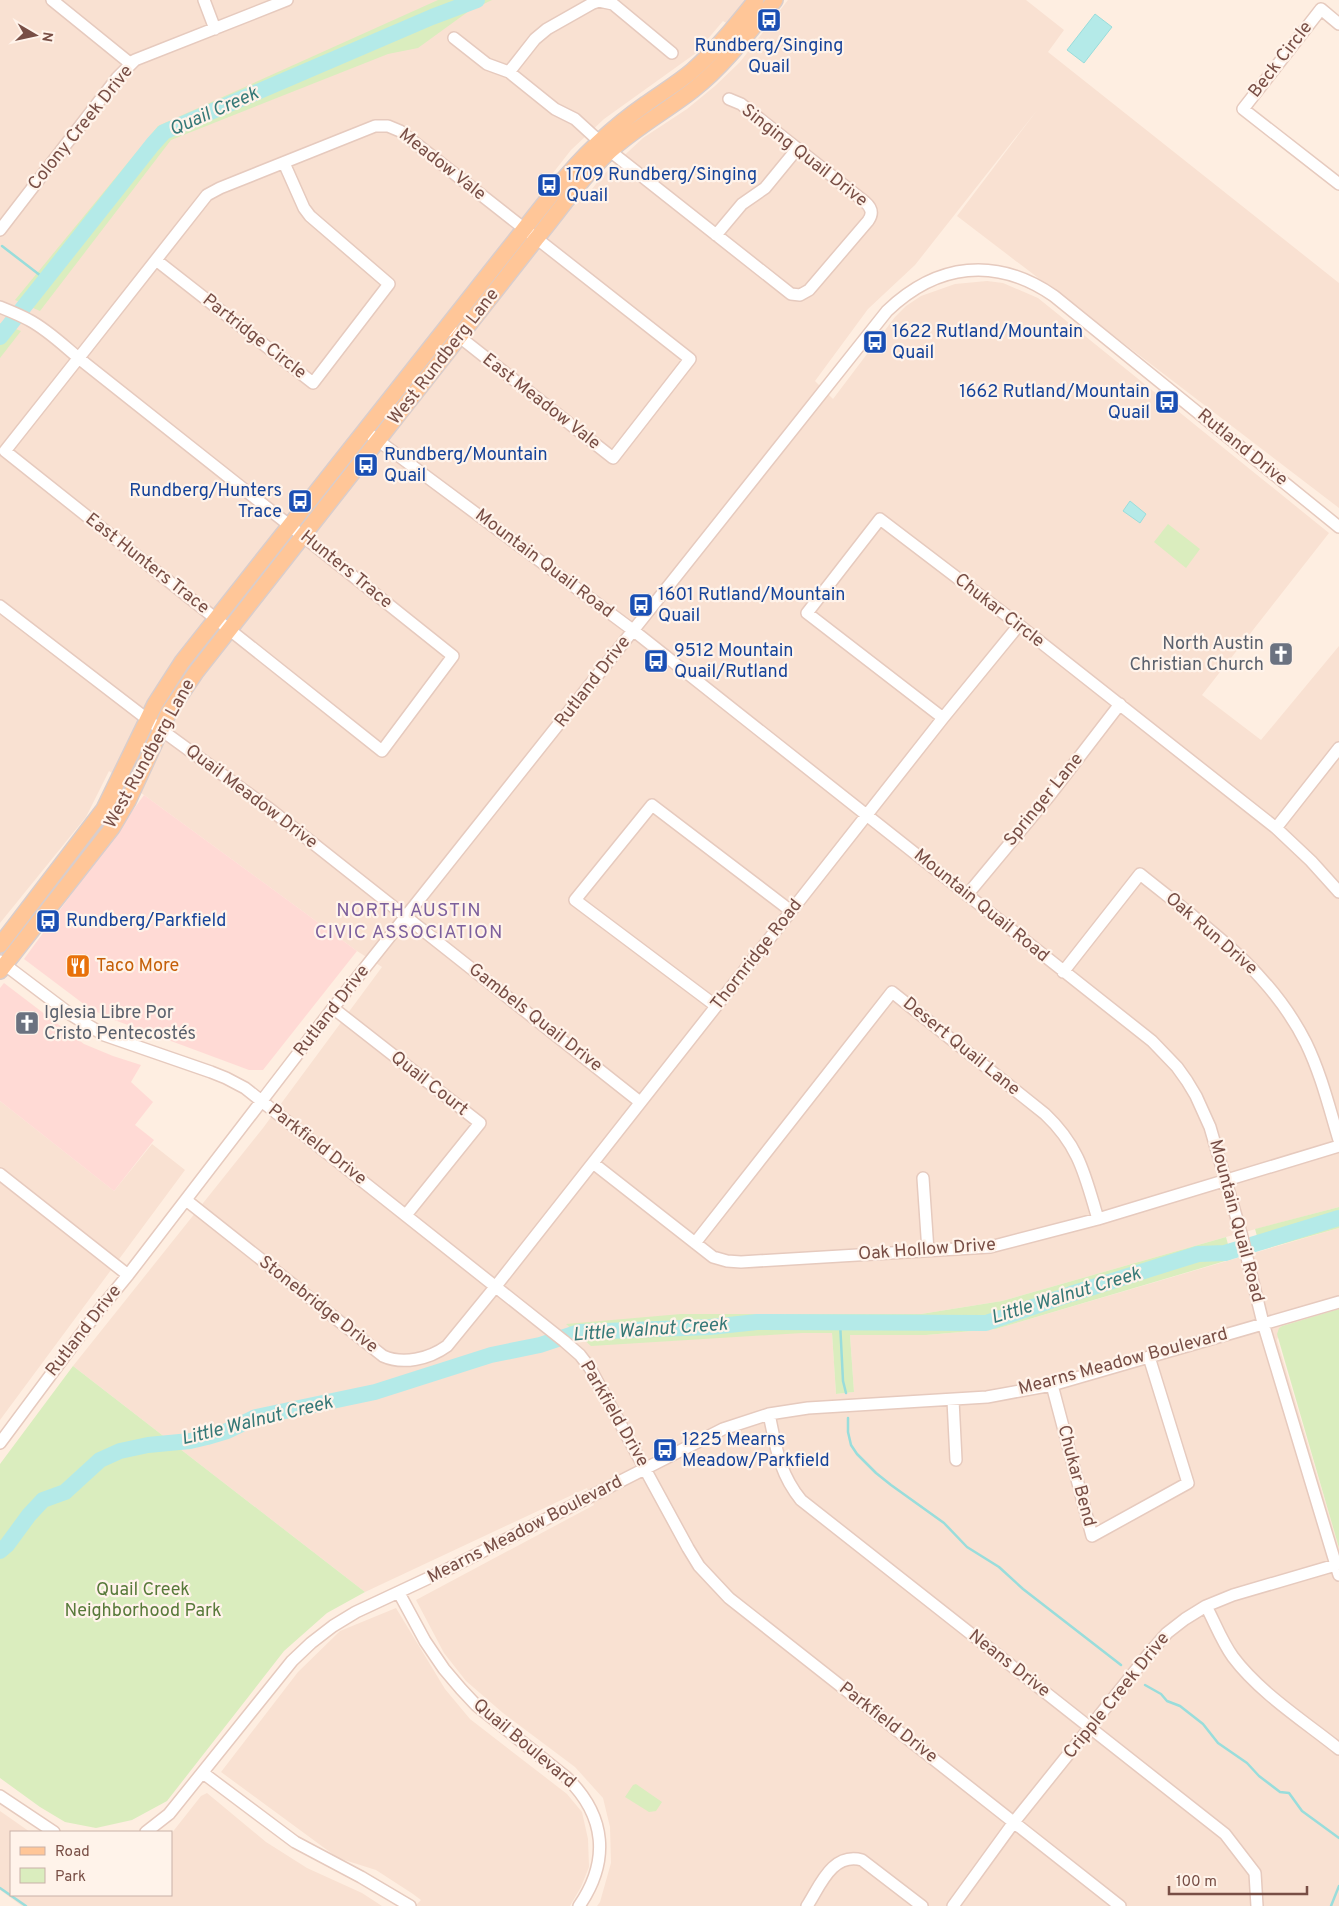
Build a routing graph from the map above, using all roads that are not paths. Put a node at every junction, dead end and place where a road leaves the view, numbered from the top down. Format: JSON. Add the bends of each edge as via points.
{"nodes":[{"id":1,"x":52,"y":0,"type":"edge"},
{"id":2,"x":204,"y":0,"type":"edge"},
{"id":3,"x":287,"y":0,"type":"edge"},
{"id":4,"x":756,"y":0,"type":"edge"},
{"id":5,"x":775,"y":0,"type":"edge"},
{"id":6,"x":737,"y":23,"type":"junction"},
{"id":7,"x":1339,"y":24,"type":"edge"},
{"id":8,"x":215,"y":29,"type":"junction"},
{"id":9,"x":749,"y":32,"type":"junction"},
{"id":10,"x":454,"y":38,"type":"dead end"},
{"id":11,"x":672,"y":53,"type":"dead end"},
{"id":12,"x":131,"y":64,"type":"junction"},
{"id":13,"x":509,"y":72,"type":"junction"},
{"id":14,"x":729,"y":99,"type":"dead end"},
{"id":15,"x":598,"y":140,"type":"junction"},
{"id":16,"x":797,"y":149,"type":"junction"},
{"id":17,"x":610,"y":151,"type":"junction"},
{"id":18,"x":284,"y":163,"type":"junction"},
{"id":19,"x":1339,"y":184,"type":"edge"},
{"id":20,"x":524,"y":229,"type":"junction"},
{"id":21,"x":0,"y":230,"type":"edge"},
{"id":22,"x":716,"y":235,"type":"junction"},
{"id":23,"x":536,"y":239,"type":"junction"},
{"id":24,"x":156,"y":260,"type":"junction"},
{"id":25,"x":0,"y":307,"type":"edge"},
{"id":26,"x":446,"y":327,"type":"junction"},
{"id":27,"x":460,"y":338,"type":"junction"},
{"id":28,"x":78,"y":358,"type":"junction"},
{"id":29,"x":365,"y":430,"type":"junction"},
{"id":30,"x":378,"y":440,"type":"junction"},
{"id":31,"x":612,"y":458,"type":"joint"},
{"id":32,"x":289,"y":526,"type":"junction"},
{"id":33,"x":1339,"y":526,"type":"edge"},
{"id":34,"x":303,"y":536,"type":"junction"},
{"id":35,"x":0,"y":606,"type":"edge"},
{"id":36,"x":216,"y":619,"type":"junction"},
{"id":37,"x":1019,"y":626,"type":"junction"},
{"id":38,"x":229,"y":629,"type":"junction"},
{"id":39,"x":634,"y":631,"type":"junction"},
{"id":40,"x":1120,"y":704,"type":"junction"},
{"id":41,"x":943,"y":718,"type":"junction"},
{"id":42,"x":147,"y":719,"type":"junction"},
{"id":43,"x":160,"y":729,"type":"junction"},
{"id":44,"x":1339,"y":748,"type":"edge"},
{"id":45,"x":382,"y":751,"type":"joint"},
{"id":46,"x":867,"y":816,"type":"junction"},
{"id":47,"x":1276,"y":828,"type":"junction"},
{"id":48,"x":90,"y":829,"type":"junction"},
{"id":49,"x":104,"y":839,"type":"junction"},
{"id":50,"x":1339,"y":892,"type":"edge"},
{"id":51,"x":967,"y":895,"type":"junction"},
{"id":52,"x":791,"y":911,"type":"junction"},
{"id":53,"x":407,"y":917,"type":"junction"},
{"id":54,"x":0,"y":945,"type":"edge"},
{"id":55,"x":2,"y":966,"type":"edge"},
{"id":56,"x":1063,"y":972,"type":"junction"},
{"id":57,"x":716,"y":1006,"type":"junction"},
{"id":58,"x":333,"y":1008,"type":"junction"},
{"id":59,"x":261,"y":1101,"type":"junction"},
{"id":60,"x":640,"y":1102,"type":"junction"},
{"id":61,"x":1339,"y":1140,"type":"edge"},
{"id":62,"x":1339,"y":1146,"type":"edge"},
{"id":63,"x":593,"y":1163,"type":"junction"},
{"id":64,"x":0,"y":1174,"type":"edge"},
{"id":65,"x":923,"y":1178,"type":"dead end"},
{"id":66,"x":1226,"y":1180,"type":"junction"},
{"id":67,"x":186,"y":1200,"type":"junction"},
{"id":68,"x":406,"y":1215,"type":"junction"},
{"id":69,"x":1098,"y":1219,"type":"junction"},
{"id":70,"x":695,"y":1243,"type":"junction"},
{"id":71,"x":928,"y":1251,"type":"junction"},
{"id":72,"x":128,"y":1275,"type":"junction"},
{"id":73,"x":496,"y":1286,"type":"junction"},
{"id":74,"x":1339,"y":1302,"type":"edge"},
{"id":75,"x":1263,"y":1323,"type":"junction"},
{"id":76,"x":1149,"y":1357,"type":"junction"},
{"id":77,"x":1052,"y":1385,"type":"junction"},
{"id":78,"x":953,"y":1400,"type":"junction"},
{"id":79,"x":769,"y":1414,"type":"junction"},
{"id":80,"x":0,"y":1443,"type":"edge"},
{"id":81,"x":956,"y":1460,"type":"dead end"},
{"id":82,"x":646,"y":1468,"type":"junction"},
{"id":83,"x":1338,"y":1568,"type":"edge"},
{"id":84,"x":399,"y":1593,"type":"junction"},
{"id":85,"x":1206,"y":1606,"type":"junction"},
{"id":86,"x":1090,"y":1728,"type":"junction"},
{"id":87,"x":1339,"y":1749,"type":"edge"},
{"id":88,"x":203,"y":1773,"type":"junction"},
{"id":89,"x":0,"y":1796,"type":"edge"},
{"id":90,"x":1014,"y":1822,"type":"junction"},
{"id":91,"x":52,"y":1831,"type":"edge"},
{"id":92,"x":147,"y":1831,"type":"edge"},
{"id":93,"x":410,"y":1906,"type":"edge"},
{"id":94,"x":580,"y":1906,"type":"edge"},
{"id":95,"x":806,"y":1906,"type":"edge"},
{"id":96,"x":922,"y":1906,"type":"edge"},
{"id":97,"x":953,"y":1906,"type":"edge"},
{"id":98,"x":1120,"y":1906,"type":"edge"},
{"id":99,"x":1257,"y":1906,"type":"edge"}],
"edges":[{"from":1,"to":12,"type":"street"},
{"from":2,"to":8,"type":"street"},
{"from":3,"to":8,"type":"street","name":"Colony Creek Drive"},
{"from":4,"to":6,"type":"main road","name":"West Rundberg Lane"},
{"from":5,"to":9,"type":"main road","name":"West Rundberg Lane"},
{"from":6,"to":9,"type":"main road"},
{"from":6,"to":15,"type":"main road","name":"West Rundberg Lane","via":[[692,71]]},
{"from":7,"to":19,"type":"street","name":"Beck Circle","via":[[1321,10],[1243,109]]},
{"from":8,"to":12,"type":"street","name":"Colony Creek Drive"},
{"from":9,"to":17,"type":"main road","name":"West Rundberg Lane","via":[[714,72],[692,91]]},
{"from":10,"to":13,"type":"street","name":"Singing Quail Drive","via":[[487,64]]},
{"from":11,"to":13,"type":"street","via":[[612,4],[598,1],[535,38]]},
{"from":12,"to":21,"type":"street","name":"Colony Creek Drive"},
{"from":13,"to":15,"type":"street","name":"Singing Quail Drive","via":[[555,109],[575,119]]},
{"from":14,"to":16,"type":"street","name":"Singing Quail Drive","via":[[741,104]]},
{"from":15,"to":17,"type":"street","name":"Singing Quail Drive"},
{"from":15,"to":20,"type":"main road","name":"West Rundberg Lane"},
{"from":16,"to":22,"type":"street","via":[[765,188],[742,204]]},
{"from":16,"to":22,"type":"street","name":"Singing Quail Drive","via":[[872,211],[868,221],[809,290],[802,295],[791,294]]},
{"from":17,"to":22,"type":"street","name":"Singing Quail Drive"},
{"from":17,"to":23,"type":"main road","name":"West Rundberg Lane"},
{"from":18,"to":20,"type":"street","name":"Meadow Vale","via":[[371,127],[388,126],[400,131]]},
{"from":18,"to":24,"type":"street","name":"Meadow Vale","via":[[207,195]]},
{"from":18,"to":24,"type":"street","name":"Partridge Circle","via":[[310,216],[390,284],[313,383]]},
{"from":20,"to":23,"type":"street","name":"Meadow Vale"},
{"from":20,"to":26,"type":"main road","name":"West Rundberg Lane"},
{"from":23,"to":27,"type":"main road","name":"West Rundberg Lane"},
{"from":23,"to":31,"type":"street","name":"Meadow Vale","via":[[690,359]]},
{"from":24,"to":28,"type":"street","name":"Meadow Vale"},
{"from":25,"to":28,"type":"street","name":"Hunters Trace","via":[[30,320]]},
{"from":26,"to":27,"type":"street","name":"East Meadow Vale"},
{"from":26,"to":29,"type":"main road","name":"West Rundberg Lane"},
{"from":27,"to":30,"type":"main road","name":"West Rundberg Lane"},
{"from":27,"to":31,"type":"street","name":"East Meadow Vale"},
{"from":28,"to":32,"type":"street","name":"Hunters Trace"},
{"from":28,"to":36,"type":"street","name":"East Hunters Trace","via":[[5,452]]},
{"from":29,"to":30,"type":"street","name":"Mountain Quail Road"},
{"from":29,"to":32,"type":"main road","name":"West Rundberg Lane"},
{"from":30,"to":34,"type":"main road","name":"West Rundberg Lane"},
{"from":30,"to":39,"type":"street","name":"Mountain Quail Road"},
{"from":32,"to":34,"type":"street","name":"Hunters Trace"},
{"from":32,"to":36,"type":"main road","name":"West Rundberg Lane"},
{"from":33,"to":39,"type":"street","name":"Rutland Drive","via":[[1040,286],[996,271],[958,271],[915,287],[887,311]]},
{"from":34,"to":38,"type":"main road","name":"West Rundberg Lane"},
{"from":34,"to":45,"type":"street","name":"Hunters Trace","via":[[453,656]]},
{"from":35,"to":42,"type":"street","name":"Quail Meadow Drive"},
{"from":36,"to":38,"type":"street","name":"East Hunters Trace"},
{"from":36,"to":42,"type":"main road","name":"West Rundberg Lane","via":[[164,687]]},
{"from":37,"to":40,"type":"street","name":"Chukar Circle"},
{"from":37,"to":41,"type":"street","name":"Thornridge Road"},
{"from":37,"to":41,"type":"street","name":"Chukar Circle","via":[[880,519],[807,613]]},
{"from":38,"to":43,"type":"main road","name":"West Rundberg Lane","via":[[196,672]]},
{"from":38,"to":45,"type":"street","name":"East Hunters Trace"},
{"from":39,"to":46,"type":"street","name":"Mountain Quail Road"},
{"from":39,"to":53,"type":"street","name":"Rutland Drive"},
{"from":40,"to":47,"type":"street","name":"Chukar Circle"},
{"from":40,"to":51,"type":"street","name":"Springer Lane"},
{"from":41,"to":46,"type":"street","name":"Thornridge Road"},
{"from":42,"to":43,"type":"street","name":"Quail Meadow Drive"},
{"from":42,"to":48,"type":"main road","name":"West Rundberg Lane","via":[[112,794]]},
{"from":43,"to":49,"type":"main road","name":"West Rundberg Lane","via":[[128,801]]},
{"from":43,"to":53,"type":"street","name":"Quail Meadow Drive","via":[[271,810]]},
{"from":44,"to":47,"type":"street"},
{"from":46,"to":51,"type":"street","name":"Mountain Quail Road"},
{"from":46,"to":52,"type":"street","name":"Thornridge Road"},
{"from":47,"to":50,"type":"street","name":"Chukar Circle","via":[[1312,861]]},
{"from":48,"to":49,"type":"main road"},
{"from":48,"to":54,"type":"main road","name":"West Rundberg Lane"},
{"from":49,"to":55,"type":"main road","name":"West Rundberg Lane"},
{"from":51,"to":56,"type":"street","name":"Mountain Quail Road"},
{"from":52,"to":57,"type":"street","name":"Thornridge Road"},
{"from":52,"to":57,"type":"street","via":[[652,805],[575,900]]},
{"from":53,"to":58,"type":"street","name":"Rutland Drive"},
{"from":53,"to":60,"type":"street","name":"Gambels Quail Drive"},
{"from":55,"to":59,"type":"street","name":"Parkfield Drive","via":[[97,1031],[226,1078]]},
{"from":56,"to":61,"type":"street","name":"Oak Run Drive","via":[[1140,874],[1231,948],[1274,993],[1297,1026],[1314,1062]]},
{"from":56,"to":66,"type":"street","name":"Mountain Quail Road","via":[[1152,1041],[1177,1067],[1204,1111]]},
{"from":57,"to":60,"type":"street","name":"Thornridge Road"},
{"from":58,"to":59,"type":"street","name":"Rutland Drive"},
{"from":58,"to":68,"type":"street","name":"Quail Court","via":[[480,1123]]},
{"from":59,"to":67,"type":"street","name":"Rutland Drive"},
{"from":59,"to":68,"type":"street","name":"Parkfield Drive"},
{"from":60,"to":63,"type":"street","name":"Thornridge Road"},
{"from":62,"to":66,"type":"street","name":"Oak Hollow Drive"},
{"from":63,"to":70,"type":"street","name":"Oak Hollow Drive"},
{"from":63,"to":73,"type":"street","name":"Thornridge Road"},
{"from":64,"to":72,"type":"street"},
{"from":65,"to":71,"type":"street"},
{"from":66,"to":69,"type":"street","name":"Oak Hollow Drive"},
{"from":66,"to":75,"type":"street","name":"Mountain Quail Road"},
{"from":67,"to":72,"type":"street","name":"Rutland Drive"},
{"from":67,"to":73,"type":"street","name":"Stonebridge Drive","via":[[389,1359],[429,1356],[447,1346]]},
{"from":68,"to":73,"type":"street","name":"Parkfield Drive"},
{"from":69,"to":70,"type":"street","name":"Desert Quail Lane","via":[[1078,1156],[1058,1126],[892,992]]},
{"from":69,"to":71,"type":"street","name":"Oak Hollow Drive","via":[[990,1247]]},
{"from":70,"to":71,"type":"street","name":"Oak Hollow Drive","via":[[720,1260],[734,1262]]},
{"from":72,"to":80,"type":"street","name":"Rutland Drive"},
{"from":73,"to":82,"type":"street","name":"Parkfield Drive","via":[[580,1355]]},
{"from":74,"to":75,"type":"street","name":"Mearns Meadow Boulevard"},
{"from":75,"to":76,"type":"street","name":"Mearns Meadow Boulevard"},
{"from":75,"to":83,"type":"street","name":"Mountain Quail Road"},
{"from":76,"to":77,"type":"street","name":"Mearns Meadow Boulevard"},
{"from":76,"to":77,"type":"street","name":"Chukar Bend","via":[[1188,1483],[1092,1536]]},
{"from":77,"to":78,"type":"street","name":"Mearns Meadow Boulevard"},
{"from":78,"to":79,"type":"street","name":"Mearns Meadow Boulevard","via":[[808,1408]]},
{"from":78,"to":81,"type":"street"},
{"from":79,"to":82,"type":"street","name":"Mearns Meadow Boulevard","via":[[723,1429]]},
{"from":79,"to":86,"type":"street","name":"Neans Drive","via":[[782,1471],[801,1500]]},
{"from":82,"to":84,"type":"street","name":"Mearns Meadow Boulevard"},
{"from":82,"to":90,"type":"street","name":"Parkfield Drive","via":[[699,1566],[729,1598]]},
{"from":83,"to":85,"type":"street","name":"Cripple Creek Drive","via":[[1233,1595]]},
{"from":84,"to":88,"type":"street","name":"Mearns Meadow Boulevard","via":[[356,1612],[311,1643],[292,1661]]},
{"from":84,"to":94,"type":"street","name":"Quail Boulevard","via":[[425,1641],[460,1689],[567,1778],[588,1804],[600,1837],[600,1856],[590,1891]]},
{"from":85,"to":86,"type":"street","name":"Cripple Creek Drive","via":[[1167,1633]]},
{"from":85,"to":87,"type":"street","via":[[1232,1656],[1244,1671]]},
{"from":86,"to":90,"type":"street","name":"Cripple Creek Drive"},
{"from":86,"to":99,"type":"street","name":"Neans Drive","via":[[1225,1834],[1255,1873]]},
{"from":88,"to":92,"type":"street","name":"Mearns Meadow Boulevard","via":[[169,1814]]},
{"from":88,"to":93,"type":"street","via":[[295,1842]]},
{"from":89,"to":91,"type":"street"},
{"from":90,"to":97,"type":"street","name":"Cripple Creek Drive"},
{"from":90,"to":98,"type":"street","name":"Parkfield Drive"},
{"from":95,"to":96,"type":"street","via":[[833,1866],[852,1858],[862,1860]]}]}
